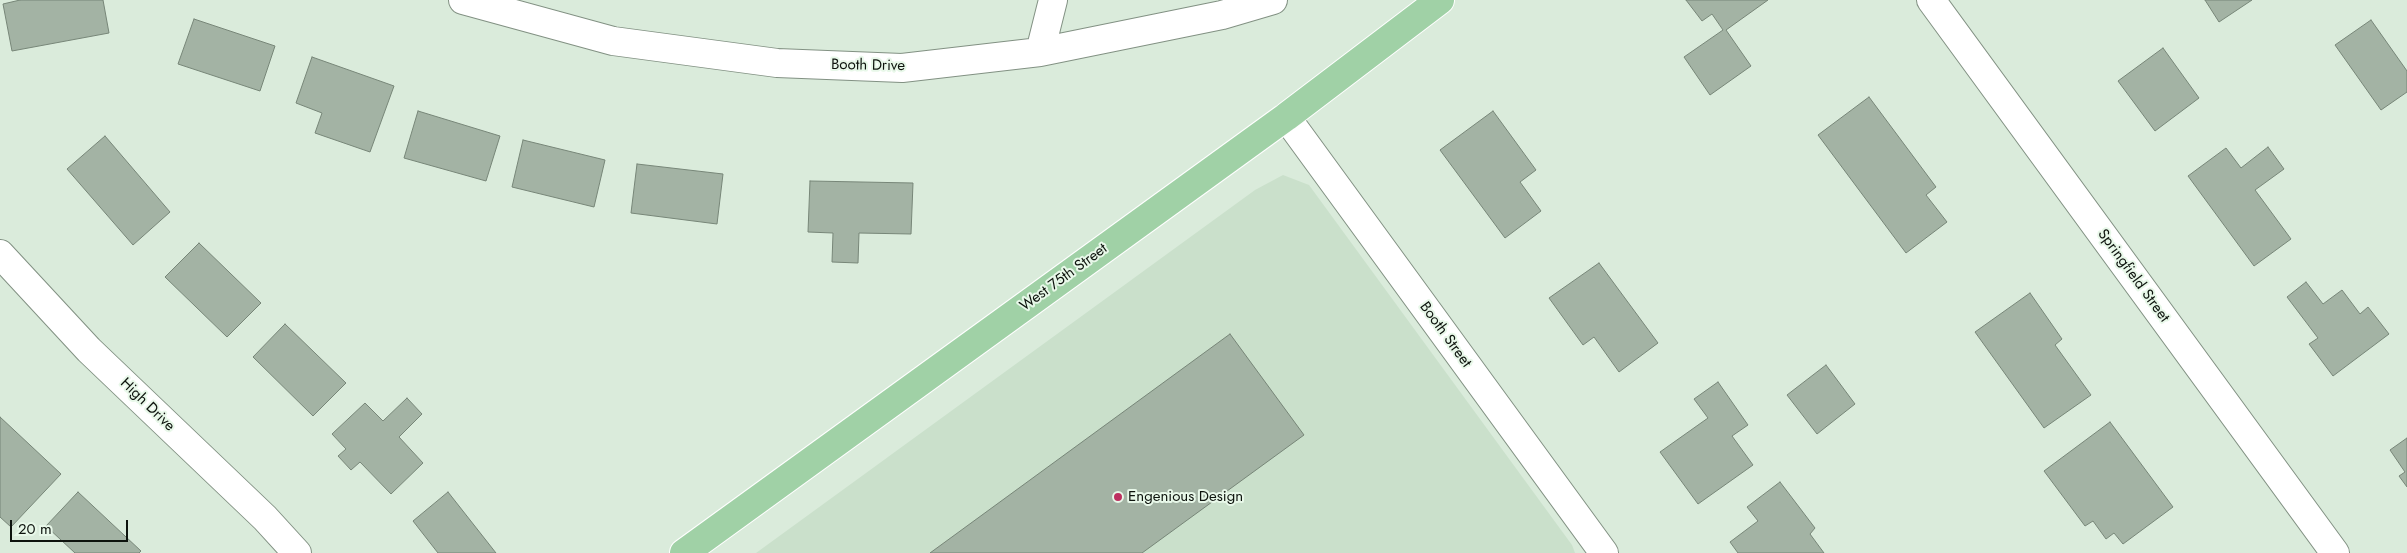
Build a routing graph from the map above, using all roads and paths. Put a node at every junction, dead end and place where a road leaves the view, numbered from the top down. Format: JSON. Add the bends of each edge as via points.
{"nodes":[{"id":1,"x":463,"y":0,"type":"edge"},
{"id":2,"x":1053,"y":0,"type":"edge"},
{"id":3,"x":1273,"y":0,"type":"edge"},
{"id":4,"x":1440,"y":0,"type":"edge"},
{"id":5,"x":1931,"y":0,"type":"edge"},
{"id":6,"x":1040,"y":52,"type":"junction"},
{"id":7,"x":1286,"y":117,"type":"junction"},
{"id":8,"x":0,"y":254,"type":"edge"},
{"id":9,"x":297,"y":553,"type":"edge"},
{"id":10,"x":684,"y":553,"type":"edge"},
{"id":11,"x":1604,"y":553,"type":"edge"},
{"id":12,"x":2335,"y":553,"type":"edge"}],
"edges":[{"from":1,"to":6,"type":"street","name":"Booth Drive","via":[[613,41],[777,63],[902,68]]},
{"from":2,"to":6,"type":"street"},
{"from":3,"to":6,"type":"street","name":"Booth Drive","via":[[1222,15]]},
{"from":4,"to":7,"type":"main road","name":"West 75th Street"},
{"from":5,"to":12,"type":"street","name":"Springfield Street"},
{"from":7,"to":10,"type":"main road","name":"West 75th Street"},
{"from":7,"to":11,"type":"street","name":"Booth Street"},
{"from":8,"to":9,"type":"street","name":"High Drive","via":[[89,350],[265,518]]}]}
